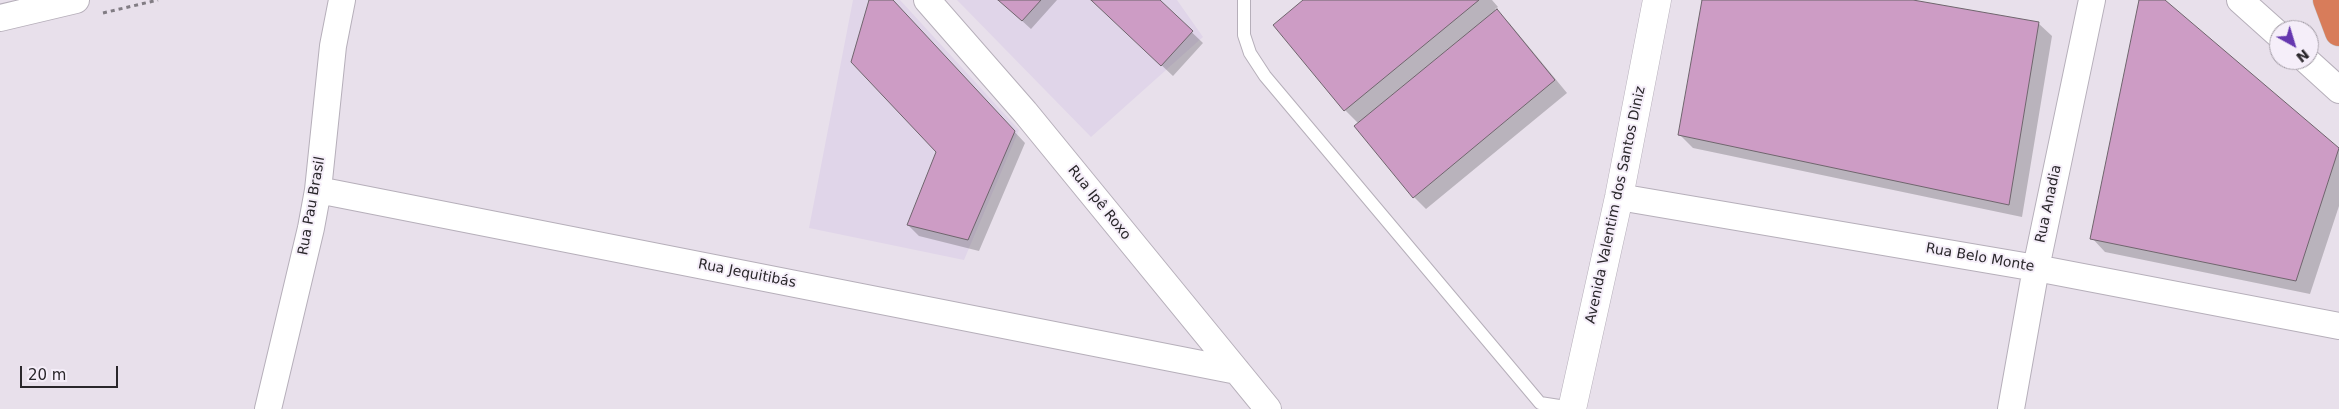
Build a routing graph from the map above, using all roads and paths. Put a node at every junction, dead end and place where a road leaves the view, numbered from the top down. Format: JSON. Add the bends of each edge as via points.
{"nodes":[{"id":1,"x":76,"y":0,"type":"edge"},
{"id":2,"x":342,"y":0,"type":"edge"},
{"id":3,"x":927,"y":0,"type":"edge"},
{"id":4,"x":1244,"y":0,"type":"edge"},
{"id":5,"x":1657,"y":0,"type":"edge"},
{"id":6,"x":2092,"y":0,"type":"edge"},
{"id":7,"x":2240,"y":0,"type":"edge"},
{"id":8,"x":2327,"y":0,"type":"edge"},
{"id":9,"x":0,"y":18,"type":"edge"},
{"id":10,"x":2269,"y":27,"type":"edge"},
{"id":11,"x":2339,"y":32,"type":"edge"},
{"id":12,"x":2317,"y":70,"type":"edge"},
{"id":13,"x":2339,"y":90,"type":"edge"},
{"id":14,"x":318,"y":190,"type":"junction"},
{"id":15,"x":1619,"y":197,"type":"junction"},
{"id":16,"x":2036,"y":268,"type":"junction"},
{"id":17,"x":2339,"y":326,"type":"edge"},
{"id":18,"x":1204,"y":332,"type":"junction"},
{"id":19,"x":1176,"y":359,"type":"junction"},
{"id":20,"x":1237,"y":371,"type":"junction"},
{"id":21,"x":1572,"y":408,"type":"edge"},
{"id":22,"x":268,"y":409,"type":"edge"},
{"id":23,"x":1268,"y":409,"type":"edge"},
{"id":24,"x":2011,"y":409,"type":"edge"}],
"edges":[{"from":1,"to":9,"type":"street"},
{"from":2,"to":14,"type":"street","name":"Rua Pau Brasil","via":[[333,46]]},
{"from":3,"to":18,"type":"street","name":"Rua Ipê Roxo","via":[[1025,112]]},
{"from":4,"to":21,"type":"lane","via":[[1244,35],[1250,54],[1265,76],[1540,402]]},
{"from":5,"to":15,"type":"street","name":"Avenida Valentim dos Santos Diniz"},
{"from":6,"to":16,"type":"street","name":"Rua Anadia"},
{"from":7,"to":10,"type":"street"},
{"from":8,"to":11,"type":"highway"},
{"from":12,"to":13,"type":"street"},
{"from":14,"to":19,"type":"street","name":"Rua Jequitibás"},
{"from":14,"to":22,"type":"street","name":"Rua Pau Brasil"},
{"from":15,"to":16,"type":"street","name":"Rua Belo Monte"},
{"from":15,"to":21,"type":"street","name":"Avenida Valentim dos Santos Diniz"},
{"from":16,"to":17,"type":"street","name":"Rua Belo Monte"},
{"from":16,"to":24,"type":"street","name":"Rua Anadia"},
{"from":18,"to":19,"type":"street"},
{"from":18,"to":20,"type":"street","name":"Rua Ipê Roxo"},
{"from":19,"to":20,"type":"street","name":"Rua Jequitibás"},
{"from":20,"to":23,"type":"street","name":"Rua Ipê Roxo"}]}
